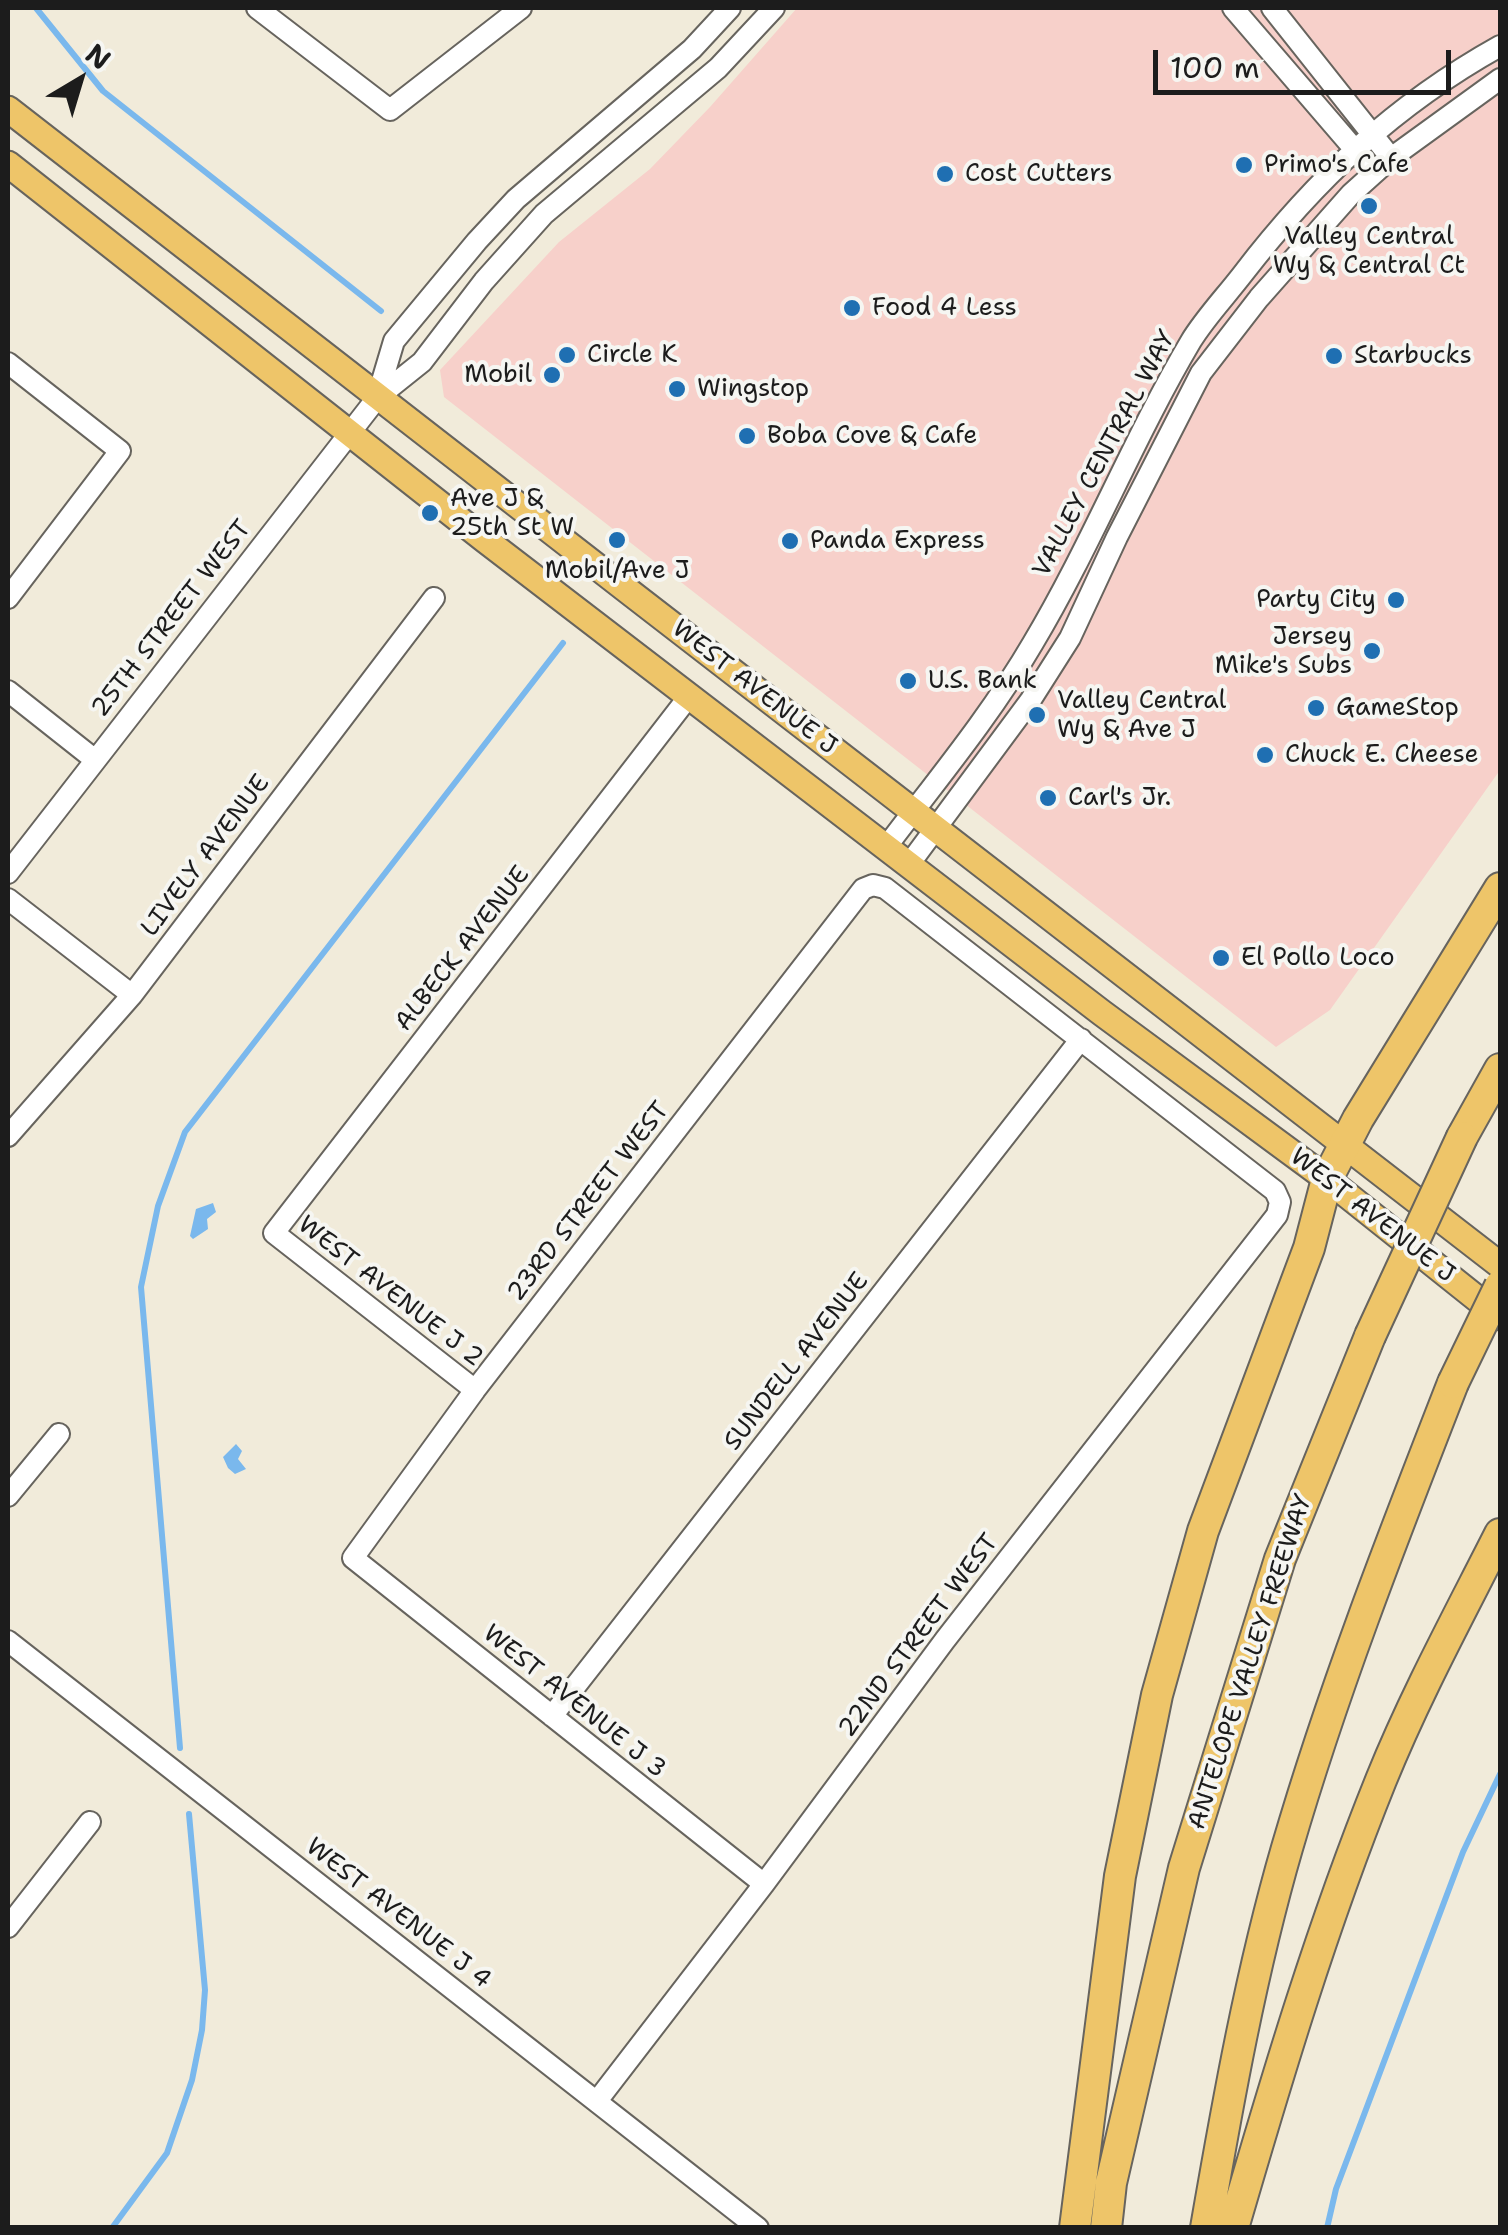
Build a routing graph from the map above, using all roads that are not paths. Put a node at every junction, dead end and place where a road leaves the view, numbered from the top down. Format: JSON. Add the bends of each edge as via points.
{"nodes":[{"id":1,"x":258,"y":8,"type":"edge"},
{"id":2,"x":520,"y":8,"type":"edge"},
{"id":3,"x":730,"y":8,"type":"edge"},
{"id":4,"x":774,"y":8,"type":"edge"},
{"id":5,"x":1233,"y":8,"type":"edge"},
{"id":6,"x":1272,"y":8,"type":"edge"},
{"id":7,"x":1500,"y":46,"type":"edge"},
{"id":8,"x":1500,"y":79,"type":"edge"},
{"id":9,"x":8,"y":108,"type":"edge"},
{"id":10,"x":1372,"y":133,"type":"junction"},
{"id":11,"x":1354,"y":148,"type":"junction"},
{"id":12,"x":8,"y":164,"type":"edge"},
{"id":13,"x":1383,"y":165,"type":"junction"},
{"id":14,"x":8,"y":363,"type":"edge"},
{"id":15,"x":377,"y":398,"type":"junction"},
{"id":16,"x":349,"y":433,"type":"junction"},
{"id":17,"x":8,"y":598,"type":"edge"},
{"id":18,"x":434,"y":598,"type":"dead end"},
{"id":19,"x":8,"y":692,"type":"edge"},
{"id":20,"x":690,"y":696,"type":"junction"},
{"id":21,"x":94,"y":759,"type":"junction"},
{"id":22,"x":914,"y":811,"type":"junction"},
{"id":23,"x":936,"y":828,"type":"junction"},
{"id":24,"x":887,"y":846,"type":"junction"},
{"id":25,"x":910,"y":863,"type":"junction"},
{"id":26,"x":8,"y":872,"type":"edge"},
{"id":27,"x":873,"y":885,"type":"joint"},
{"id":28,"x":1500,"y":888,"type":"edge"},
{"id":29,"x":8,"y":899,"type":"edge"},
{"id":30,"x":132,"y":995,"type":"junction"},
{"id":31,"x":1082,"y":1040,"type":"junction"},
{"id":32,"x":1500,"y":1069,"type":"edge"},
{"id":33,"x":8,"y":1136,"type":"edge"},
{"id":34,"x":1345,"y":1144,"type":"junction"},
{"id":35,"x":1327,"y":1179,"type":"junction"},
{"id":36,"x":1280,"y":1202,"type":"joint"},
{"id":37,"x":274,"y":1233,"type":"joint"},
{"id":38,"x":1500,"y":1266,"type":"edge"},
{"id":39,"x":1500,"y":1286,"type":"edge"},
{"id":40,"x":1500,"y":1317,"type":"edge"},
{"id":41,"x":476,"y":1390,"type":"junction"},
{"id":42,"x":58,"y":1434,"type":"dead end"},
{"id":43,"x":8,"y":1496,"type":"edge"},
{"id":44,"x":1500,"y":1534,"type":"edge"},
{"id":45,"x":354,"y":1558,"type":"joint"},
{"id":46,"x":8,"y":1641,"type":"edge"},
{"id":47,"x":552,"y":1716,"type":"junction"},
{"id":48,"x":90,"y":1822,"type":"dead end"},
{"id":49,"x":764,"y":1884,"type":"junction"},
{"id":50,"x":8,"y":1927,"type":"edge"},
{"id":51,"x":597,"y":2100,"type":"junction"},
{"id":52,"x":758,"y":2228,"type":"edge"},
{"id":53,"x":1076,"y":2228,"type":"edge"},
{"id":54,"x":1106,"y":2228,"type":"edge"},
{"id":55,"x":1206,"y":2228,"type":"edge"},
{"id":56,"x":1233,"y":2228,"type":"edge"}],
"edges":[{"from":1,"to":2,"type":"street","via":[[390,110]]},
{"from":3,"to":15,"type":"street","name":"25TH STREET WEST","via":[[477,241],[394,341]]},
{"from":4,"to":15,"type":"street","name":"25TH STREET WEST","via":[[718,68],[544,214],[422,362]]},
{"from":5,"to":11,"type":"street"},
{"from":6,"to":10,"type":"street"},
{"from":7,"to":10,"type":"street","name":"VALLEY CENTRAL WAY"},
{"from":8,"to":13,"type":"street","name":"VALLEY CENTRAL WAY"},
{"from":9,"to":15,"type":"main road","name":"WEST AVENUE J"},
{"from":10,"to":11,"type":"street","name":"VALLEY CENTRAL WAY"},
{"from":10,"to":13,"type":"street"},
{"from":11,"to":13,"type":"street"},
{"from":11,"to":22,"type":"street","name":"VALLEY CENTRAL WAY","via":[[1259,252],[1194,337],[1033,645]]},
{"from":12,"to":16,"type":"main road","name":"WEST AVENUE J"},
{"from":13,"to":23,"type":"street","name":"VALLEY CENTRAL WAY","via":[[1269,286],[1191,386],[1070,638]]},
{"from":14,"to":17,"type":"street","via":[[120,451]]},
{"from":15,"to":16,"type":"street","name":"25TH STREET WEST"},
{"from":15,"to":22,"type":"main road","name":"WEST AVENUE J"},
{"from":16,"to":20,"type":"main road","name":"WEST AVENUE J"},
{"from":16,"to":21,"type":"street","name":"25TH STREET WEST"},
{"from":18,"to":30,"type":"street","name":"LIVELY AVENUE"},
{"from":19,"to":21,"type":"street"},
{"from":20,"to":24,"type":"main road","name":"WEST AVENUE J"},
{"from":20,"to":37,"type":"street","name":"ALBECK AVENUE"},
{"from":21,"to":26,"type":"street","name":"25TH STREET WEST"},
{"from":22,"to":23,"type":"main road","name":"WEST AVENUE J"},
{"from":22,"to":24,"type":"street","name":"VALLEY CENTRAL WAY"},
{"from":23,"to":25,"type":"street","name":"VALLEY CENTRAL WAY"},
{"from":23,"to":34,"type":"main road","name":"WEST AVENUE J"},
{"from":24,"to":25,"type":"main road","name":"WEST AVENUE J"},
{"from":25,"to":35,"type":"main road","name":"WEST AVENUE J"},
{"from":27,"to":31,"type":"street","name":"WEST AVENUE J","via":[[886,888]]},
{"from":27,"to":41,"type":"street","name":"23RD STREET WEST"},
{"from":28,"to":34,"type":"highway"},
{"from":29,"to":30,"type":"street"},
{"from":30,"to":33,"type":"street","name":"LIVELY AVENUE"},
{"from":31,"to":36,"type":"street","name":"WEST AVENUE J","via":[[1275,1190]]},
{"from":31,"to":47,"type":"street","name":"SUNDELL AVENUE"},
{"from":32,"to":54,"type":"highway","name":"ANTELOPE VALLEY FREEWAY","bridge":true,"via":[[1370,1336],[1280,1559],[1184,1868]]},
{"from":34,"to":35,"type":"highway"},
{"from":34,"to":38,"type":"main road","name":"WEST AVENUE J"},
{"from":35,"to":40,"type":"main road","name":"WEST AVENUE J"},
{"from":35,"to":53,"type":"highway","via":[[1309,1248],[1203,1532],[1157,1695],[1120,1876]]},
{"from":36,"to":49,"type":"street","name":"22ND STREET WEST"},
{"from":37,"to":41,"type":"street","name":"WEST AVENUE J 2"},
{"from":39,"to":55,"type":"highway","bridge":true,"via":[[1453,1384],[1354,1636],[1286,1851]]},
{"from":41,"to":45,"type":"street","name":"23RD STREET WEST"},
{"from":42,"to":43,"type":"street"},
{"from":44,"to":56,"type":"highway","via":[[1382,1780],[1296,2015]]},
{"from":45,"to":47,"type":"street","name":"WEST AVENUE J 3"},
{"from":46,"to":51,"type":"street","name":"WEST AVENUE J 4"},
{"from":47,"to":49,"type":"street","name":"WEST AVENUE J 3"},
{"from":48,"to":50,"type":"street"},
{"from":49,"to":51,"type":"street","name":"22ND STREET WEST"},
{"from":51,"to":52,"type":"street","name":"WEST AVENUE J 4"}]}
